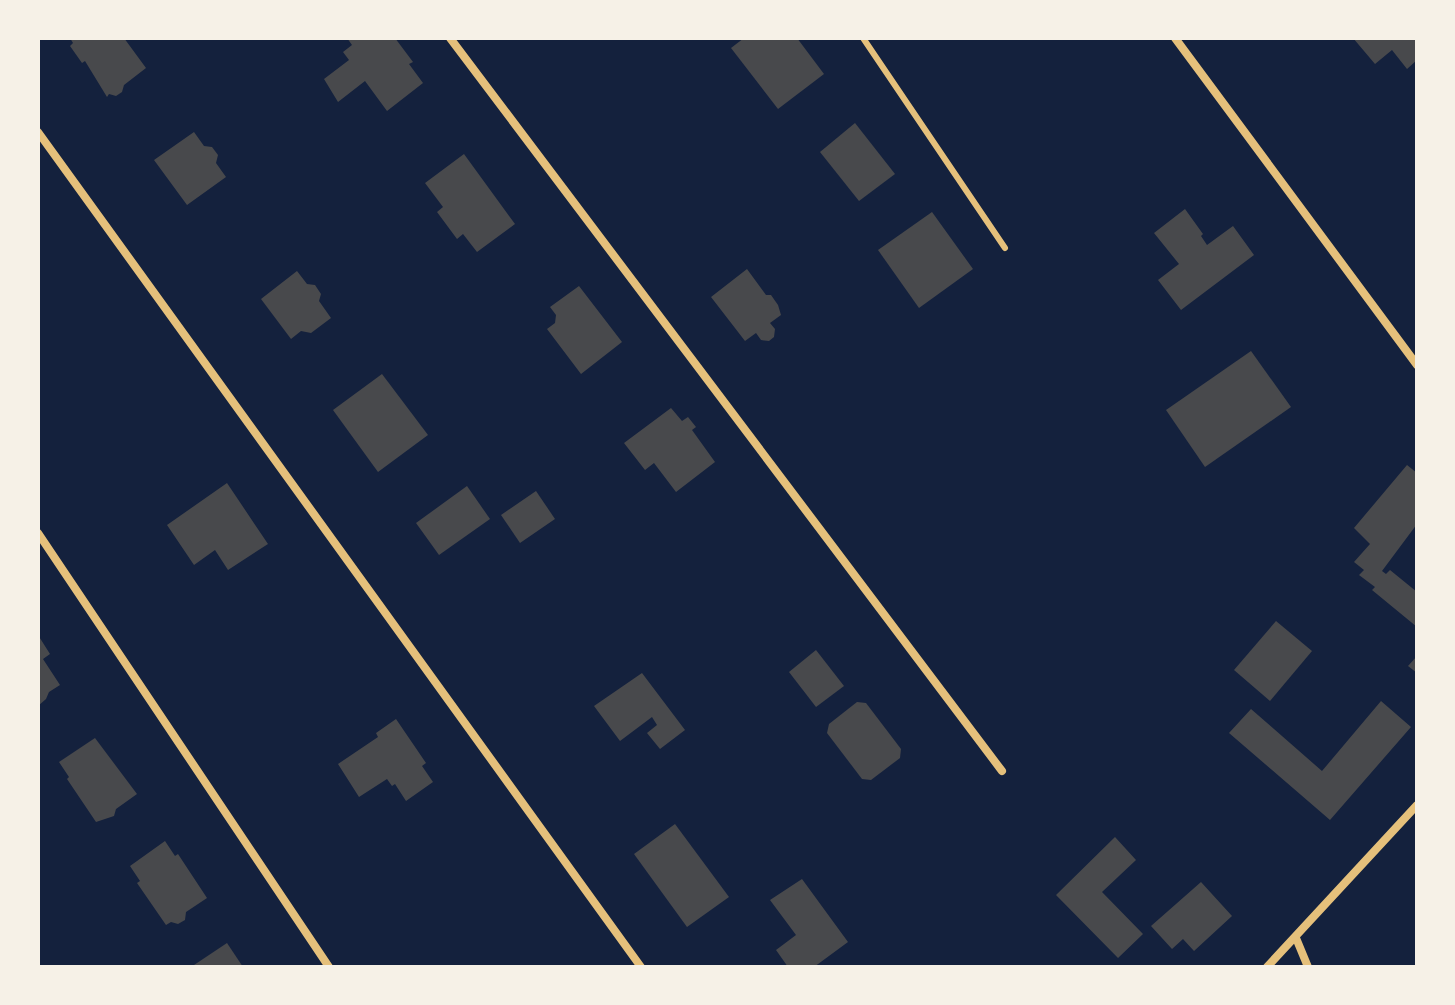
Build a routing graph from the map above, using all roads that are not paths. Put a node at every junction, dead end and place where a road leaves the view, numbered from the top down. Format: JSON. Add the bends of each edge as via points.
{"nodes":[{"id":1,"x":450,"y":38,"type":"edge"},
{"id":2,"x":863,"y":38,"type":"edge"},
{"id":3,"x":1175,"y":38,"type":"edge"},
{"id":4,"x":38,"y":132,"type":"edge"},
{"id":5,"x":1005,"y":248,"type":"dead end"},
{"id":6,"x":1417,"y":365,"type":"edge"},
{"id":7,"x":38,"y":533,"type":"edge"},
{"id":8,"x":1002,"y":771,"type":"dead end"},
{"id":9,"x":1417,"y":805,"type":"edge"},
{"id":10,"x":1296,"y":938,"type":"junction"},
{"id":11,"x":329,"y":967,"type":"edge"},
{"id":12,"x":641,"y":967,"type":"edge"},
{"id":13,"x":1267,"y":967,"type":"edge"},
{"id":14,"x":1308,"y":967,"type":"edge"}],
"edges":[{"from":1,"to":8,"type":"street"},
{"from":2,"to":5,"type":"lane"},
{"from":3,"to":6,"type":"street"},
{"from":4,"to":12,"type":"street"},
{"from":7,"to":11,"type":"street"},
{"from":9,"to":10,"type":"street"},
{"from":10,"to":13,"type":"street"},
{"from":10,"to":14,"type":"street"}]}
